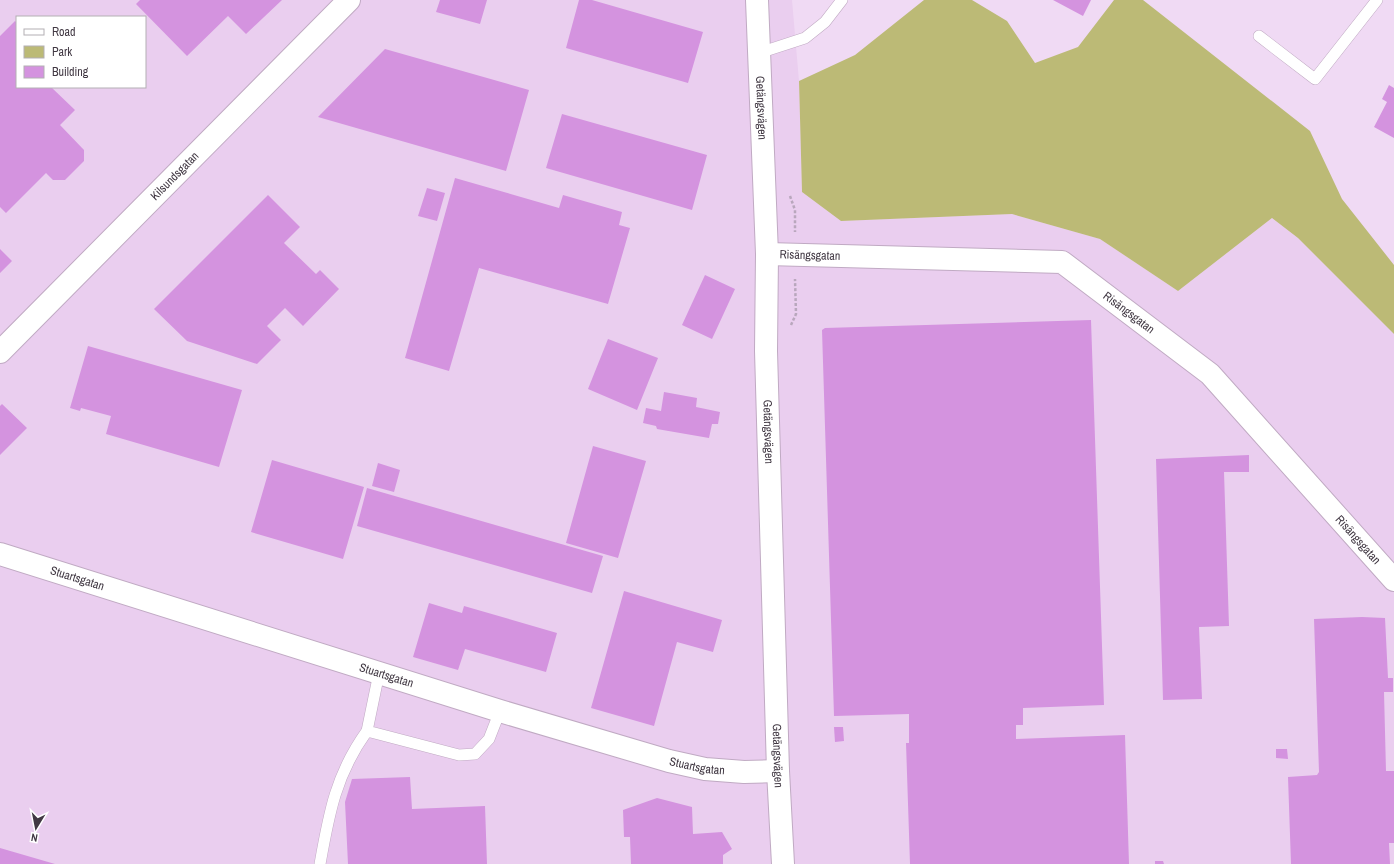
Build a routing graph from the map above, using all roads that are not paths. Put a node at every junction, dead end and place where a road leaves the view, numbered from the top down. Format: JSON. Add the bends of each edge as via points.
{"nodes":[{"id":1,"x":349,"y":0,"type":"edge"},
{"id":2,"x":757,"y":0,"type":"edge"},
{"id":3,"x":842,"y":0,"type":"edge"},
{"id":4,"x":1377,"y":0,"type":"edge"},
{"id":5,"x":1259,"y":36,"type":"dead end"},
{"id":6,"x":759,"y":54,"type":"junction"},
{"id":7,"x":767,"y":254,"type":"junction"},
{"id":8,"x":0,"y":352,"type":"edge"},
{"id":9,"x":0,"y":554,"type":"edge"},
{"id":10,"x":1394,"y":580,"type":"edge"},
{"id":11,"x":379,"y":673,"type":"junction"},
{"id":12,"x":500,"y":711,"type":"junction"},
{"id":13,"x":367,"y":731,"type":"junction"},
{"id":14,"x":778,"y":771,"type":"junction"},
{"id":15,"x":320,"y":864,"type":"edge"},
{"id":16,"x":783,"y":864,"type":"edge"}],
"edges":[{"from":1,"to":8,"type":"street","name":"Kilsundsgatan"},
{"from":2,"to":6,"type":"street","name":"Getängsvägen"},
{"from":3,"to":6,"type":"lane","via":[[825,22],[805,38]]},
{"from":4,"to":5,"type":"lane","via":[[1315,79]]},
{"from":6,"to":7,"type":"street","name":"Getängsvägen"},
{"from":7,"to":10,"type":"street","name":"Risängsgatan","via":[[1062,262],[1210,374]]},
{"from":7,"to":14,"type":"street","name":"Getängsvägen","via":[[766,351]]},
{"from":9,"to":11,"type":"street","name":"Stuartsgatan"},
{"from":11,"to":12,"type":"street","name":"Stuartsgatan"},
{"from":11,"to":13,"type":"lane"},
{"from":12,"to":13,"type":"lane","via":[[489,739],[475,754],[459,755]]},
{"from":12,"to":14,"type":"street","name":"Stuartsgatan","via":[[669,761],[705,769]]},
{"from":13,"to":15,"type":"lane","via":[[352,752],[331,804]]},
{"from":14,"to":16,"type":"street","name":"Getängsvägen"}]}
